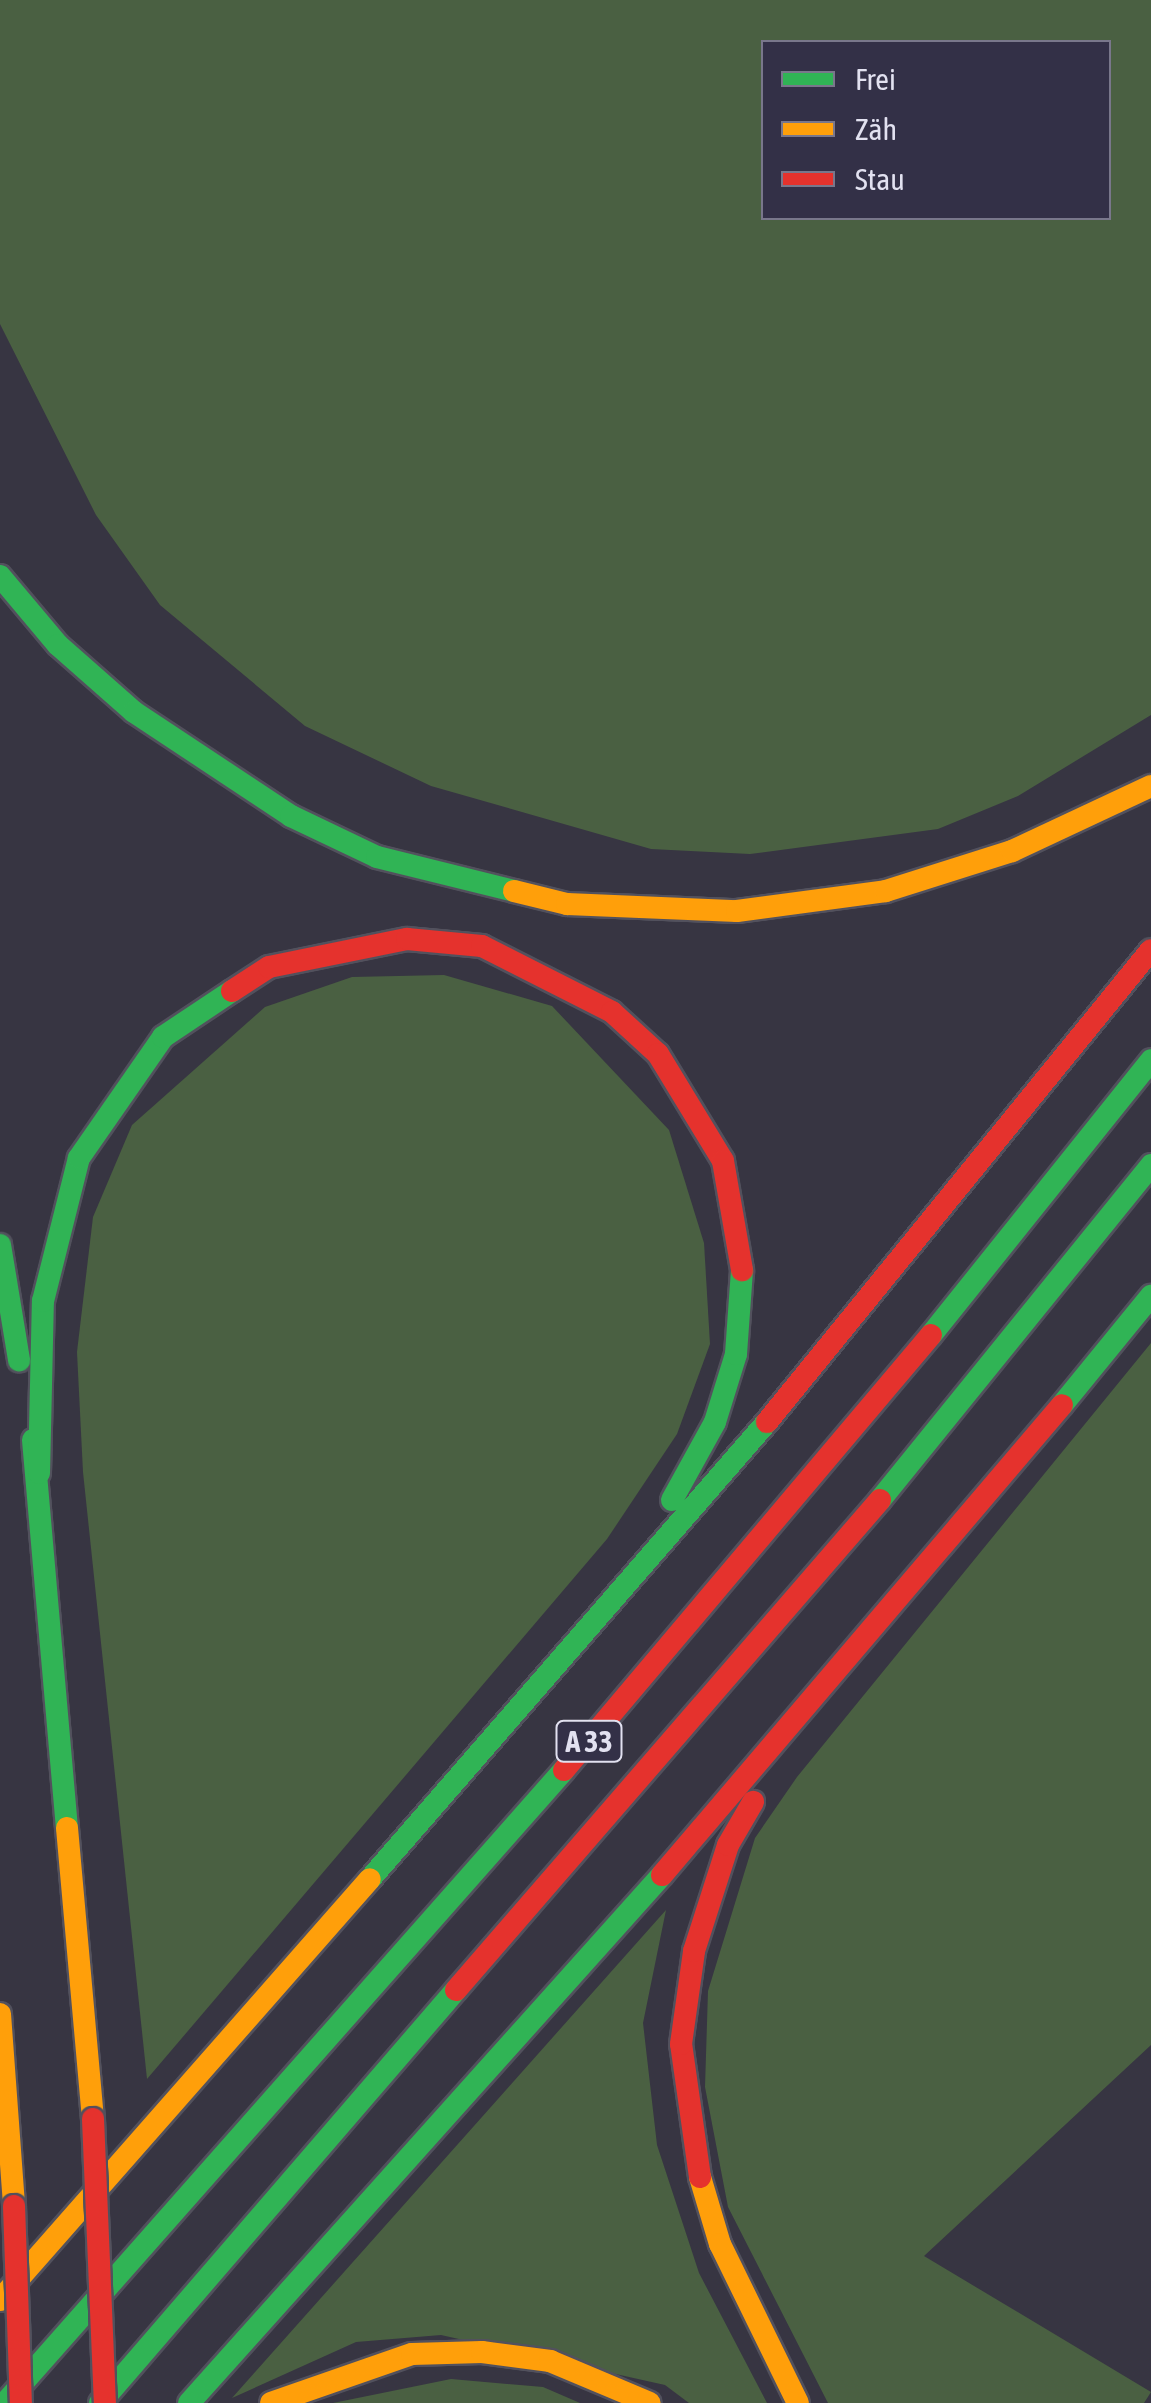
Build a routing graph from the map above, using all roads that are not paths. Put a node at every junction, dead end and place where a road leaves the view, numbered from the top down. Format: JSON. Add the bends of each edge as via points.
{"nodes":[{"id":1,"x":0,"y":576,"type":"edge"},
{"id":2,"x":1151,"y":786,"type":"edge"},
{"id":3,"x":1151,"y":950,"type":"edge"},
{"id":4,"x":1151,"y":1060,"type":"edge"},
{"id":5,"x":1151,"y":1164,"type":"edge"},
{"id":6,"x":0,"y":1245,"type":"edge"},
{"id":7,"x":1151,"y":1296,"type":"edge"},
{"id":8,"x":39,"y":1473,"type":"junction"},
{"id":9,"x":618,"y":1591,"type":"junction"},
{"id":10,"x":819,"y":1700,"type":"junction"},
{"id":11,"x":0,"y":2014,"type":"edge"},
{"id":12,"x":0,"y":2300,"type":"edge"},
{"id":13,"x":5,"y":2403,"type":"edge"},
{"id":14,"x":21,"y":2403,"type":"edge"},
{"id":15,"x":103,"y":2403,"type":"edge"},
{"id":16,"x":189,"y":2403,"type":"edge"},
{"id":17,"x":270,"y":2403,"type":"edge"},
{"id":18,"x":650,"y":2403,"type":"edge"},
{"id":19,"x":798,"y":2403,"type":"edge"}],
"edges":[{"from":1,"to":2,"type":"highway","via":[[58,645],[134,712],[291,816],[378,857],[567,904],[737,911],[886,892],[1012,851]]},
{"from":3,"to":9,"type":"highway","via":[[718,1483]]},
{"from":4,"to":13,"type":"highway","number":"A 33","via":[[872,1408],[344,2029]]},
{"from":5,"to":15,"type":"highway","number":"A 33","via":[[922,1452]]},
{"from":6,"to":8,"type":"highway"},
{"from":7,"to":10,"type":"highway"},
{"from":8,"to":9,"type":"highway","via":[[43,1301],[58,1220],[79,1158],[164,1036],[269,967],[344,945],[482,946],[554,975],[658,1054],[724,1161],[738,1218],[736,1354],[720,1405]]},
{"from":8,"to":15,"type":"highway","bridge":true,"via":[[92,2119]]},
{"from":9,"to":12,"type":"highway"},
{"from":10,"to":16,"type":"highway"},
{"from":10,"to":19,"type":"highway","via":[[728,1845],[694,1951],[680,2044],[691,2146],[720,2244]]},
{"from":11,"to":14,"type":"highway","bridge":true},
{"from":17,"to":18,"type":"highway","via":[[412,2354],[482,2352],[565,2366]]}]}
